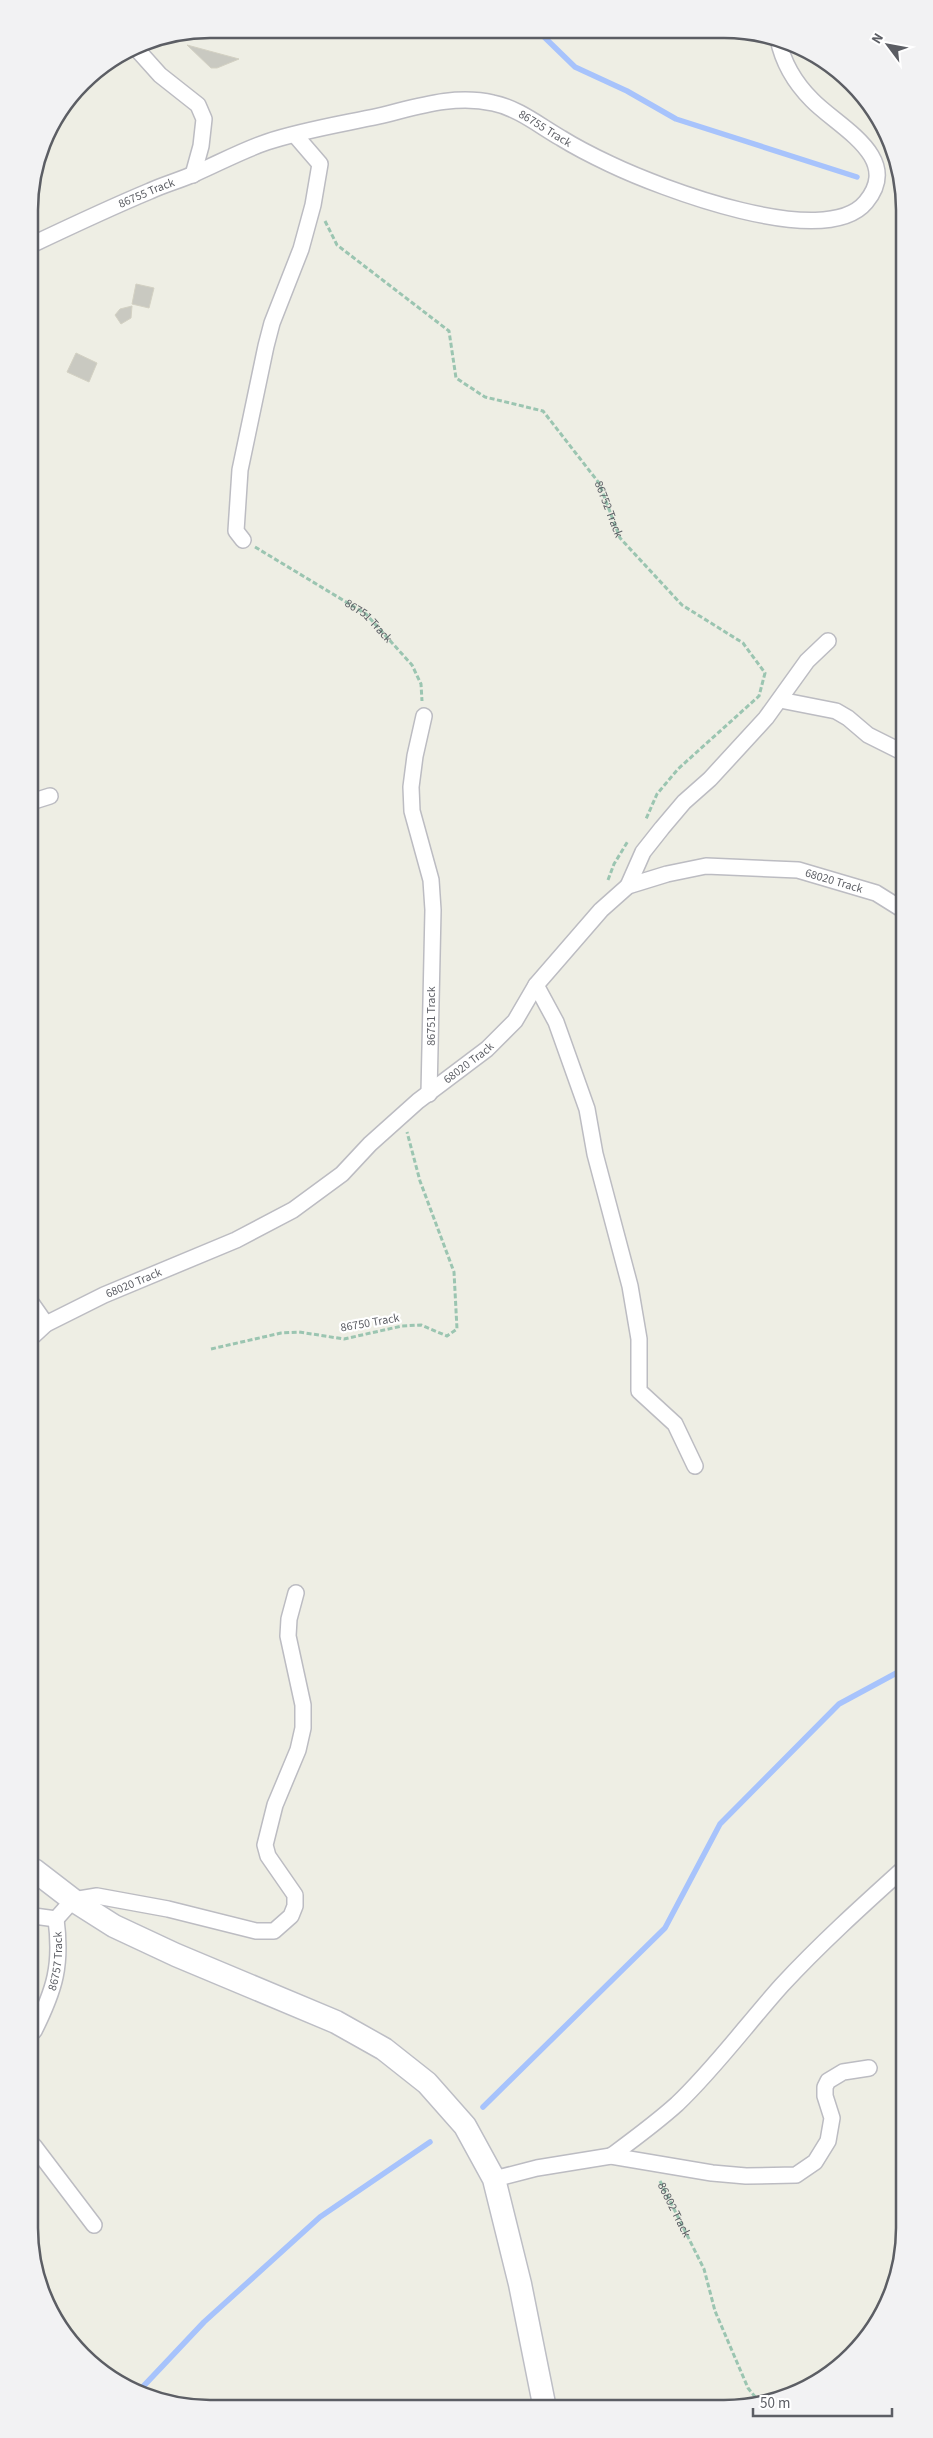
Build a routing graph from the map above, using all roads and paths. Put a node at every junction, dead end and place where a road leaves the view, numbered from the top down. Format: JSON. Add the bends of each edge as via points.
{"nodes":[{"id":1,"x":779,"y":47,"type":"edge"},
{"id":2,"x":140,"y":52,"type":"edge"},
{"id":3,"x":295,"y":135,"type":"junction"},
{"id":4,"x":193,"y":175,"type":"junction"},
{"id":5,"x":313,"y":205,"type":"junction"},
{"id":6,"x":38,"y":242,"type":"edge"},
{"id":7,"x":243,"y":540,"type":"joint"},
{"id":8,"x":828,"y":641,"type":"dead end"},
{"id":9,"x":780,"y":700,"type":"junction"},
{"id":10,"x":424,"y":716,"type":"joint"},
{"id":11,"x":896,"y":749,"type":"edge"},
{"id":12,"x":50,"y":796,"type":"dead end"},
{"id":13,"x":38,"y":800,"type":"edge"},
{"id":14,"x":646,"y":821,"type":"dead end"},
{"id":15,"x":634,"y":834,"type":"dead end"},
{"id":16,"x":628,"y":886,"type":"junction"},
{"id":17,"x":896,"y":905,"type":"edge"},
{"id":18,"x":601,"y":910,"type":"junction"},
{"id":19,"x":536,"y":985,"type":"junction"},
{"id":20,"x":429,"y":1094,"type":"junction"},
{"id":21,"x":403,"y":1114,"type":"junction"},
{"id":22,"x":38,"y":1313,"type":"edge"},
{"id":23,"x":46,"y":1324,"type":"junction"},
{"id":24,"x":38,"y":1332,"type":"edge"},
{"id":25,"x":211,"y":1349,"type":"dead end"},
{"id":26,"x":695,"y":1466,"type":"dead end"},
{"id":27,"x":296,"y":1593,"type":"dead end"},
{"id":28,"x":38,"y":1873,"type":"edge"},
{"id":29,"x":895,"y":1877,"type":"edge"},
{"id":30,"x":73,"y":1900,"type":"junction"},
{"id":31,"x":38,"y":1917,"type":"edge"},
{"id":32,"x":56,"y":1919,"type":"junction"},
{"id":33,"x":38,"y":2022,"type":"edge"},
{"id":34,"x":869,"y":2068,"type":"dead end"},
{"id":35,"x":38,"y":2151,"type":"edge"},
{"id":36,"x":611,"y":2156,"type":"junction"},
{"id":37,"x":652,"y":2163,"type":"junction"},
{"id":38,"x":494,"y":2179,"type":"junction"},
{"id":39,"x":94,"y":2225,"type":"dead end"},
{"id":40,"x":755,"y":2397,"type":"edge"},
{"id":41,"x":543,"y":2400,"type":"edge"}],
"edges":[{"from":1,"to":3,"type":"street","name":"86755 Track","via":[[792,77],[813,102],[861,141],[873,158],[877,171],[874,188],[866,203],[854,212],[836,218],[780,218],[707,202],[612,165],[564,141],[521,114],[497,104],[472,99],[440,101]]},
{"from":2,"to":4,"type":"street","via":[[160,75],[198,105],[204,119]]},
{"from":3,"to":4,"type":"street","name":"86755 Track","via":[[266,142]]},
{"from":3,"to":5,"type":"street","via":[[320,164]]},
{"from":4,"to":6,"type":"street","name":"86755 Track"},
{"from":5,"to":7,"type":"street","via":[[301,249],[272,323],[240,470],[236,531]]},
{"from":5,"to":14,"type":"path","name":"86752 Track","via":[[329,225],[337,245],[449,331],[456,378],[485,397],[543,411],[599,483],[620,538],[682,605],[743,643],[765,673],[759,696],[678,770],[657,794]]},
{"from":7,"to":10,"type":"path","name":"86751 Track","via":[[366,614],[381,628],[412,665],[420,684]]},
{"from":8,"to":9,"type":"street"},
{"from":9,"to":11,"type":"street","via":[[836,711],[868,735]]},
{"from":9,"to":16,"type":"street","via":[[662,828],[643,852]]},
{"from":10,"to":20,"type":"street","name":"86751 Track","via":[[411,787],[412,812],[431,880],[433,910]]},
{"from":12,"to":13,"type":"street"},
{"from":15,"to":18,"type":"path","via":[[614,864]]},
{"from":16,"to":17,"type":"street","name":"68020 Track","via":[[706,866],[798,870],[876,893]]},
{"from":16,"to":18,"type":"street","name":"68020 Track"},
{"from":18,"to":19,"type":"street","name":"68020 Track"},
{"from":19,"to":20,"type":"street","name":"68020 Track","via":[[515,1022],[487,1050]]},
{"from":19,"to":26,"type":"street","via":[[556,1022],[587,1109],[595,1154],[630,1286],[639,1339],[639,1391],[675,1424]]},
{"from":20,"to":21,"type":"street","name":"68020 Track"},
{"from":21,"to":23,"type":"street","name":"68020 Track","via":[[342,1174],[293,1210],[236,1240],[104,1295]]},
{"from":21,"to":25,"type":"path","name":"86750 Track","via":[[420,1181],[454,1272],[457,1329],[448,1336],[421,1325],[402,1326],[344,1339],[300,1332],[281,1333]]},
{"from":22,"to":23,"type":"street"},
{"from":23,"to":24,"type":"street","name":"68020 Track"},
{"from":27,"to":30,"type":"street","via":[[288,1636],[303,1705],[303,1728],[298,1750],[275,1805],[265,1845],[268,1856],[295,1895],[291,1916],[274,1931],[256,1931],[129,1901],[97,1896]]},
{"from":28,"to":30,"type":"street"},
{"from":29,"to":36,"type":"street","via":[[790,1978],[676,2104]]},
{"from":30,"to":32,"type":"street"},
{"from":30,"to":38,"type":"street","via":[[123,1930],[336,2022],[384,2048],[427,2083],[465,2126]]},
{"from":31,"to":32,"type":"street"},
{"from":32,"to":33,"type":"street","name":"86757 Track","via":[[60,1952],[58,1970]]},
{"from":34,"to":37,"type":"street","via":[[842,2072],[828,2080],[825,2096],[832,2118],[828,2141],[815,2162],[796,2175],[746,2176]]},
{"from":35,"to":39,"type":"street"},
{"from":36,"to":37,"type":"street"},
{"from":36,"to":38,"type":"street"},
{"from":37,"to":40,"type":"path","name":"86802 Track","via":[[704,2269],[715,2311],[748,2388]]},
{"from":38,"to":41,"type":"street","via":[[520,2284]]}]}
